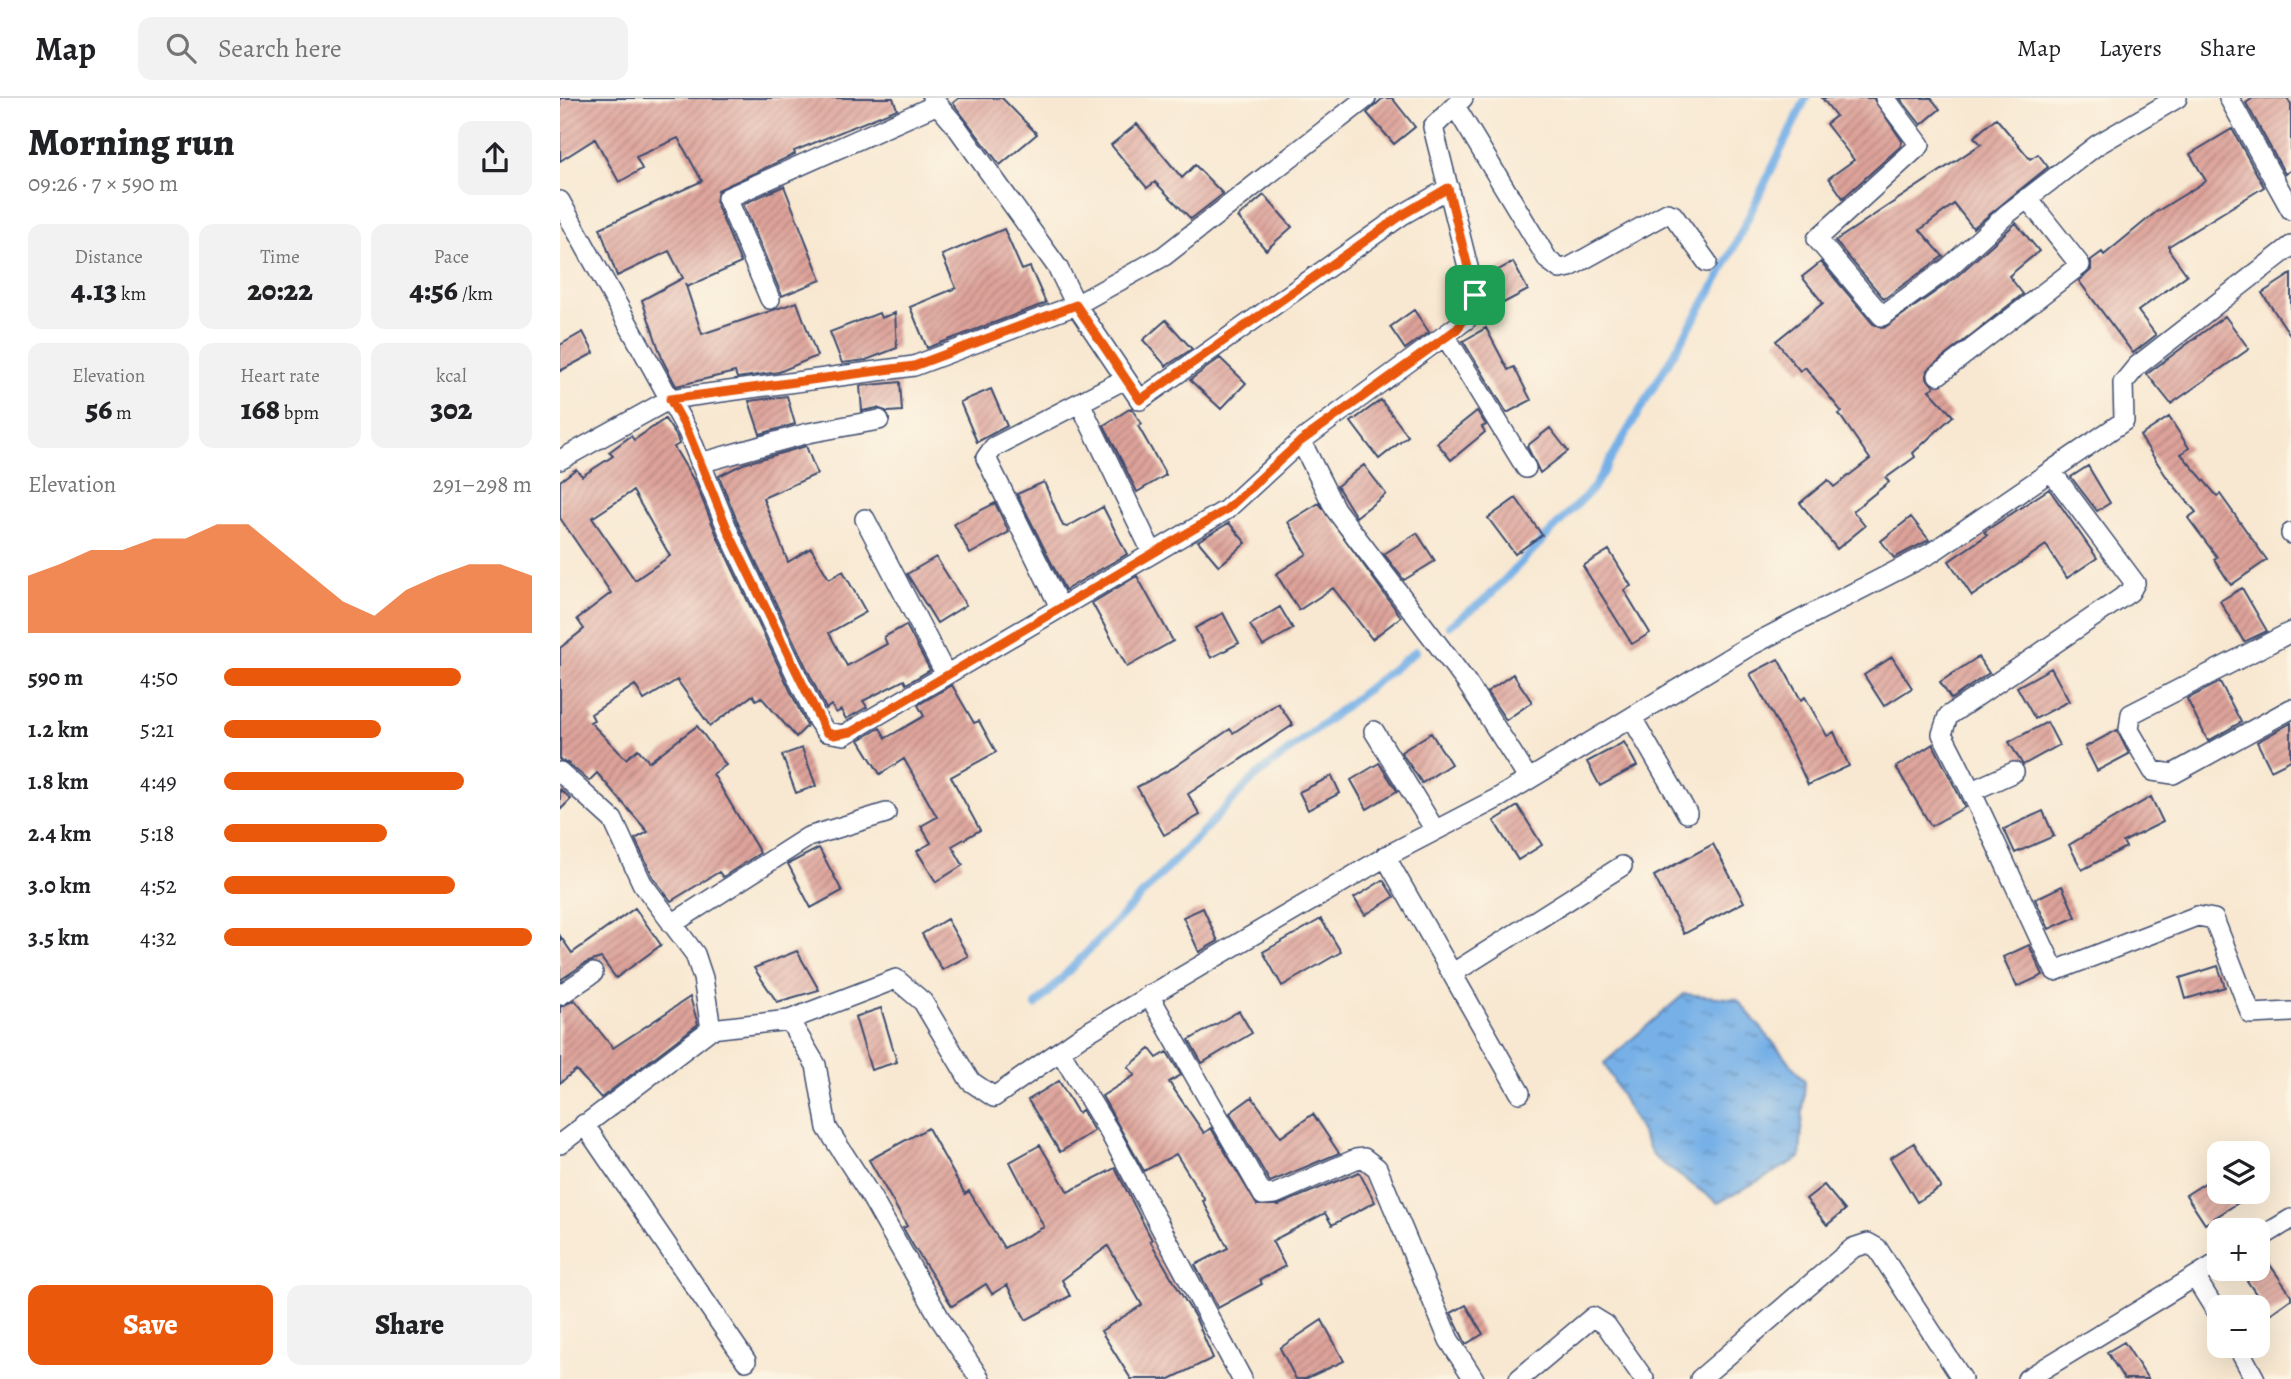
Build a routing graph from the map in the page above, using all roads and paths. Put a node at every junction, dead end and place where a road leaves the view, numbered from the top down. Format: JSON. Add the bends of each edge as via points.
{"nodes":[{"id":1,"x":1366,"y":98,"type":"edge"},
{"id":2,"x":1885,"y":98,"type":"edge"},
{"id":3,"x":2177,"y":98,"type":"edge"},
{"id":4,"x":2229,"y":98,"type":"edge"},
{"id":5,"x":935,"y":101,"type":"edge"},
{"id":6,"x":1459,"y":102,"type":"edge"},
{"id":7,"x":1448,"y":188,"type":"junction"},
{"id":8,"x":2027,"y":198,"type":"junction"},
{"id":9,"x":560,"y":201,"type":"edge"},
{"id":10,"x":2291,"y":210,"type":"edge"},
{"id":11,"x":2291,"y":246,"type":"edge"},
{"id":12,"x":1707,"y":262,"type":"dead end"},
{"id":13,"x":770,"y":299,"type":"dead end"},
{"id":14,"x":1076,"y":305,"type":"junction"},
{"id":15,"x":1446,"y":337,"type":"junction"},
{"id":16,"x":1938,"y":375,"type":"dead end"},
{"id":17,"x":1125,"y":379,"type":"junction"},
{"id":18,"x":670,"y":399,"type":"junction"},
{"id":19,"x":1080,"y":403,"type":"junction"},
{"id":20,"x":879,"y":420,"type":"dead end"},
{"id":21,"x":1301,"y":441,"type":"junction"},
{"id":22,"x":560,"y":460,"type":"edge"},
{"id":23,"x":701,"y":463,"type":"junction"},
{"id":24,"x":1526,"y":468,"type":"dead end"},
{"id":25,"x":2051,"y":471,"type":"junction"},
{"id":26,"x":865,"y":520,"type":"dead end"},
{"id":27,"x":1152,"y":552,"type":"junction"},
{"id":28,"x":1060,"y":607,"type":"junction"},
{"id":29,"x":2291,"y":632,"type":"edge"},
{"id":30,"x":946,"y":675,"type":"junction"},
{"id":31,"x":2291,"y":709,"type":"edge"},
{"id":32,"x":1632,"y":718,"type":"junction"},
{"id":33,"x":1374,"y":730,"type":"dead end"},
{"id":34,"x":560,"y":772,"type":"edge"},
{"id":35,"x":2014,"y":772,"type":"dead end"},
{"id":36,"x":1528,"y":778,"type":"junction"},
{"id":37,"x":1972,"y":791,"type":"junction"},
{"id":38,"x":886,"y":813,"type":"dead end"},
{"id":39,"x":1687,"y":813,"type":"dead end"},
{"id":40,"x":1435,"y":830,"type":"junction"},
{"id":41,"x":1385,"y":856,"type":"junction"},
{"id":42,"x":1622,"y":866,"type":"dead end"},
{"id":43,"x":673,"y":924,"type":"junction"},
{"id":44,"x":1454,"y":973,"type":"junction"},
{"id":45,"x":593,"y":974,"type":"dead end"},
{"id":46,"x":560,"y":995,"type":"edge"},
{"id":47,"x":1149,"y":995,"type":"junction"},
{"id":48,"x":2291,"y":1012,"type":"edge"},
{"id":49,"x":789,"y":1020,"type":"junction"},
{"id":50,"x":711,"y":1029,"type":"junction"},
{"id":51,"x":1060,"y":1052,"type":"junction"},
{"id":52,"x":1520,"y":1093,"type":"dead end"},
{"id":53,"x":584,"y":1124,"type":"junction"},
{"id":54,"x":560,"y":1144,"type":"edge"},
{"id":55,"x":2291,"y":1219,"type":"edge"},
{"id":56,"x":2270,"y":1232,"type":"edge"},
{"id":57,"x":2207,"y":1270,"type":"edge"},
{"id":58,"x":2195,"y":1277,"type":"junction"},
{"id":59,"x":2207,"y":1296,"type":"edge"},
{"id":60,"x":2244,"y":1358,"type":"edge"},
{"id":61,"x":746,"y":1361,"type":"dead end"},
{"id":62,"x":980,"y":1379,"type":"edge"},
{"id":63,"x":1242,"y":1379,"type":"edge"},
{"id":64,"x":1474,"y":1379,"type":"edge"},
{"id":65,"x":1520,"y":1379,"type":"edge"},
{"id":66,"x":1644,"y":1379,"type":"edge"},
{"id":67,"x":1700,"y":1379,"type":"edge"},
{"id":68,"x":1962,"y":1379,"type":"edge"},
{"id":69,"x":2027,"y":1379,"type":"edge"},
{"id":70,"x":2255,"y":1379,"type":"edge"}],
"edges":[{"from":1,"to":14,"type":"street","via":[[1164,256]]},
{"from":2,"to":8,"type":"street","via":[[1920,145],[1817,239],[1882,316],[1948,268]]},
{"from":3,"to":8,"type":"street","via":[[2097,145]]},
{"from":4,"to":10,"type":"street"},
{"from":5,"to":13,"type":"street","via":[[727,198]]},
{"from":5,"to":14,"type":"street","via":[[1058,268]]},
{"from":6,"to":7,"type":"street","via":[[1433,127]]},
{"from":6,"to":12,"type":"street","via":[[1555,267],[1570,267],[1667,213]]},
{"from":7,"to":15,"type":"street","via":[[1475,295],[1467,319]]},
{"from":7,"to":17,"type":"street","via":[[1402,215],[1140,400]]},
{"from":8,"to":16,"type":"street","via":[[2080,265]]},
{"from":9,"to":18,"type":"street"},
{"from":11,"to":25,"type":"street","via":[[2137,366],[2123,383],[2124,421]]},
{"from":14,"to":17,"type":"street"},
{"from":14,"to":18,"type":"street","via":[[914,366]]},
{"from":15,"to":21,"type":"street"},
{"from":15,"to":24,"type":"street"},
{"from":17,"to":19,"type":"street"},
{"from":18,"to":22,"type":"street"},
{"from":18,"to":23,"type":"street"},
{"from":19,"to":27,"type":"street"},
{"from":19,"to":28,"type":"street","via":[[994,447],[986,458]]},
{"from":20,"to":23,"type":"street","via":[[808,433]]},
{"from":21,"to":27,"type":"street","via":[[1226,510]]},
{"from":21,"to":36,"type":"street","via":[[1335,509],[1467,683]]},
{"from":23,"to":30,"type":"street","via":[[729,533],[826,732],[851,732]]},
{"from":25,"to":32,"type":"street","via":[[1931,553],[1746,648]]},
{"from":25,"to":37,"type":"street","via":[[2135,583],[2130,592],[1948,716],[1942,734]]},
{"from":26,"to":30,"type":"street"},
{"from":27,"to":28,"type":"street"},
{"from":28,"to":30,"type":"street"},
{"from":29,"to":31,"type":"street","via":[[2132,714],[2129,730],[2153,771],[2173,775]]},
{"from":32,"to":36,"type":"street"},
{"from":32,"to":39,"type":"street"},
{"from":33,"to":40,"type":"street"},
{"from":34,"to":43,"type":"street","via":[[613,820],[642,883]]},
{"from":35,"to":37,"type":"street"},
{"from":36,"to":40,"type":"street"},
{"from":37,"to":48,"type":"street","via":[[2055,971],[2197,916],[2214,919],[2251,1013]]},
{"from":38,"to":43,"type":"street","via":[[808,837]]},
{"from":40,"to":41,"type":"street"},
{"from":41,"to":44,"type":"street"},
{"from":41,"to":47,"type":"street"},
{"from":42,"to":44,"type":"street"},
{"from":43,"to":50,"type":"street","via":[[695,954]]},
{"from":44,"to":52,"type":"street"},
{"from":45,"to":46,"type":"street"},
{"from":47,"to":51,"type":"street"},
{"from":47,"to":64,"type":"street","via":[[1263,1195],[1356,1159],[1364,1158],[1377,1168],[1448,1340]]},
{"from":49,"to":50,"type":"street"},
{"from":49,"to":51,"type":"street","via":[[896,979],[923,1002],[970,1081],[994,1097]]},
{"from":49,"to":62,"type":"street","via":[[816,1065],[827,1128]]},
{"from":50,"to":53,"type":"street"},
{"from":51,"to":63,"type":"street","via":[[1110,1133]]},
{"from":53,"to":54,"type":"street"},
{"from":53,"to":61,"type":"street"},
{"from":55,"to":56,"type":"street"},
{"from":57,"to":58,"type":"street"},
{"from":58,"to":59,"type":"street"},
{"from":58,"to":69,"type":"street"},
{"from":60,"to":70,"type":"street"},
{"from":65,"to":66,"type":"street","via":[[1593,1317],[1605,1325]]},
{"from":67,"to":68,"type":"street","via":[[1853,1248],[1868,1243],[1877,1248]]}]}
